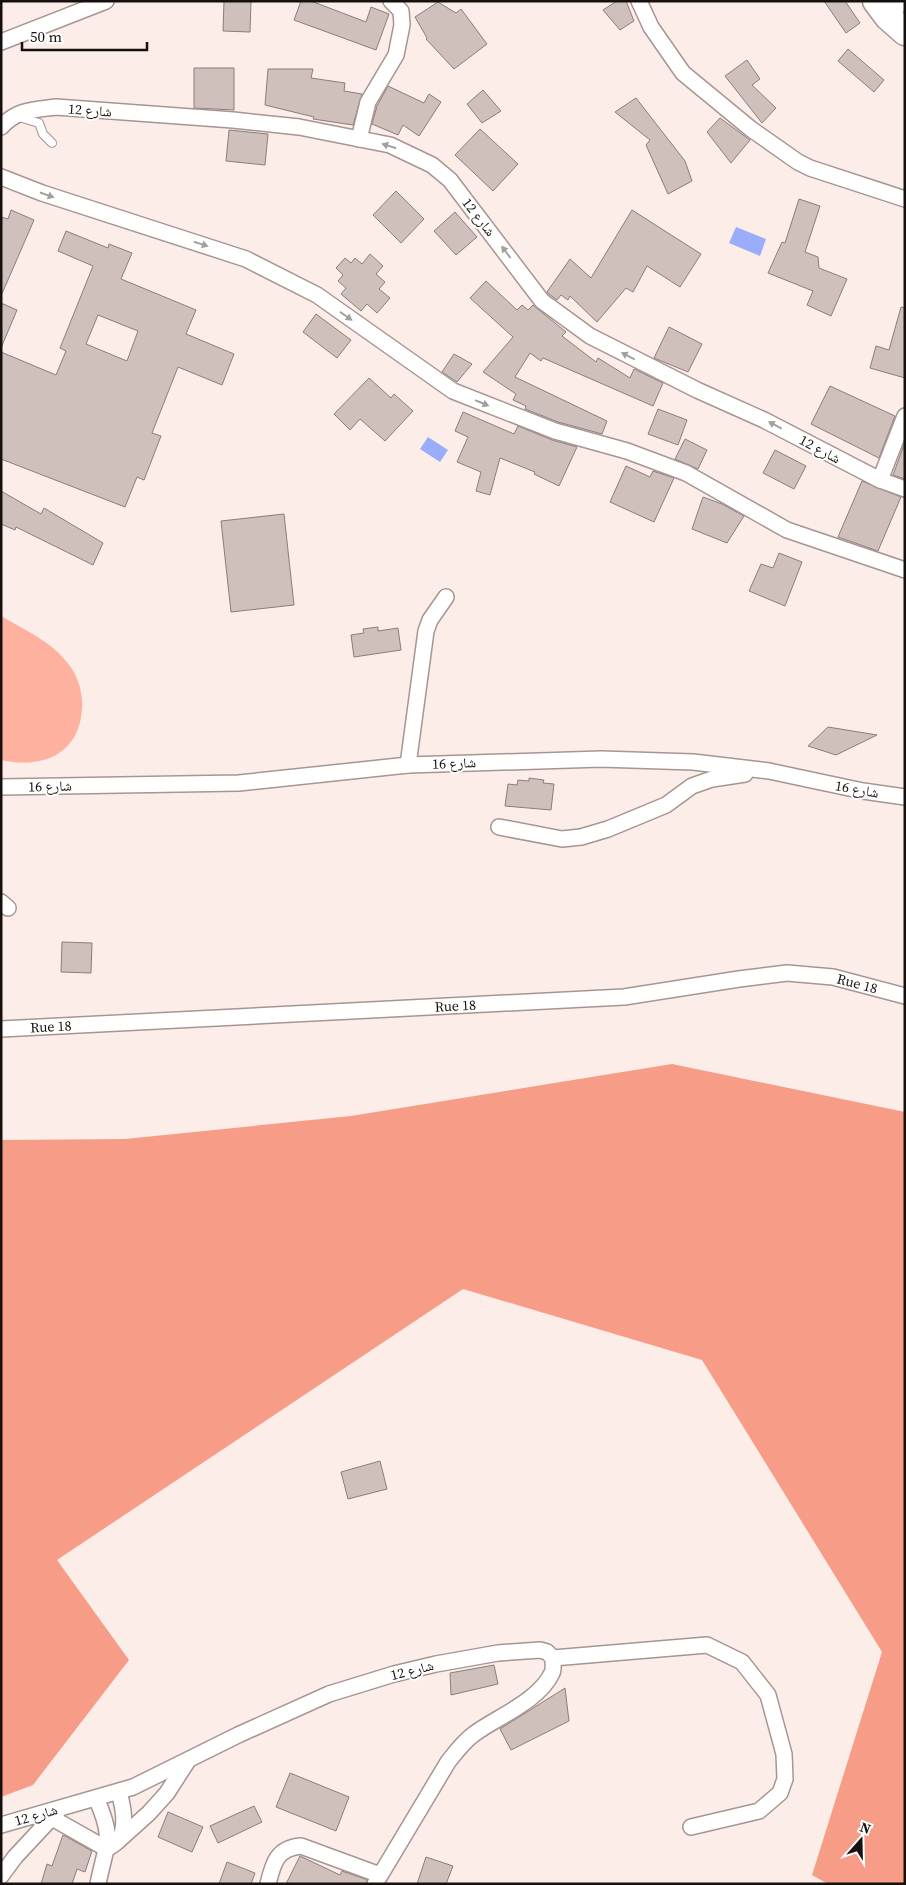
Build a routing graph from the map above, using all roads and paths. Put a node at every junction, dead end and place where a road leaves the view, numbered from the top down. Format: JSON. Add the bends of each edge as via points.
{"nodes":[{"id":1,"x":106,"y":1,"type":"edge"},
{"id":2,"x":391,"y":1,"type":"edge"},
{"id":3,"x":639,"y":1,"type":"edge"},
{"id":4,"x":1,"y":42,"type":"edge"},
{"id":5,"x":6,"y":122,"type":"edge"},
{"id":6,"x":358,"y":139,"type":"junction"},
{"id":7,"x":52,"y":142,"type":"dead end"},
{"id":8,"x":1,"y":177,"type":"edge"},
{"id":9,"x":905,"y":199,"type":"edge"},
{"id":10,"x":905,"y":416,"type":"edge"},
{"id":11,"x":880,"y":480,"type":"junction"},
{"id":12,"x":905,"y":490,"type":"edge"},
{"id":13,"x":905,"y":570,"type":"edge"},
{"id":14,"x":446,"y":597,"type":"dead end"},
{"id":15,"x":408,"y":765,"type":"junction"},
{"id":16,"x":769,"y":772,"type":"junction"},
{"id":17,"x":1,"y":787,"type":"edge"},
{"id":18,"x":905,"y":796,"type":"edge"},
{"id":19,"x":499,"y":827,"type":"dead end"},
{"id":20,"x":905,"y":996,"type":"edge"},
{"id":21,"x":1,"y":1029,"type":"edge"},
{"id":22,"x":553,"y":1658,"type":"junction"},
{"id":23,"x":188,"y":1761,"type":"junction"},
{"id":24,"x":119,"y":1792,"type":"junction"},
{"id":25,"x":96,"y":1798,"type":"junction"},
{"id":26,"x":57,"y":1813,"type":"junction"},
{"id":27,"x":1,"y":1825,"type":"edge"},
{"id":28,"x":691,"y":1827,"type":"dead end"},
{"id":29,"x":112,"y":1845,"type":"junction"},
{"id":30,"x":1,"y":1875,"type":"edge"},
{"id":31,"x":377,"y":1879,"type":"edge"},
{"id":32,"x":98,"y":1884,"type":"edge"},
{"id":33,"x":268,"y":1884,"type":"edge"}],
"edges":[{"from":1,"to":4,"type":"street"},
{"from":2,"to":6,"type":"street","via":[[401,11],[402,25],[396,55],[368,102]]},
{"from":3,"to":9,"type":"street","via":[[651,27],[683,73],[751,129],[815,170]]},
{"from":5,"to":6,"type":"street","name":"شارع 12","via":[[28,111],[56,107],[233,120],[299,127]]},
{"from":5,"to":7,"type":"lane","via":[[39,123],[43,134]]},
{"from":11,"to":6,"type":"street","name":"شارع 12","one_way":true,"via":[[590,336],[542,301],[450,180],[432,165],[390,145]]},
{"from":8,"to":13,"type":"street","one_way":true,"via":[[246,258],[317,295],[453,391],[555,431],[627,451],[686,473],[787,530]]},
{"from":10,"to":11,"type":"street"},
{"from":11,"to":12,"type":"street","name":"شارع 12"},
{"from":14,"to":15,"type":"street","via":[[426,631]]},
{"from":15,"to":16,"type":"street","name":"شارع 16","via":[[601,760],[693,762]]},
{"from":15,"to":17,"type":"street","name":"شارع 16","via":[[240,783]]},
{"from":16,"to":18,"type":"street","name":"شارع 16"},
{"from":16,"to":19,"type":"street","via":[[712,778],[692,786],[666,805],[581,837],[562,840]]},
{"from":20,"to":21,"type":"street","name":"Rue 18","via":[[833,977],[787,973],[624,998]]},
{"from":22,"to":23,"type":"street","name":"شارع 12","via":[[540,1650],[498,1653],[394,1674],[329,1694]]},
{"from":22,"to":28,"type":"street","via":[[707,1645],[742,1662],[768,1695],[784,1754],[786,1779],[780,1793],[759,1811]]},
{"from":22,"to":31,"type":"street","via":[[552,1673],[531,1697],[474,1734],[448,1762]]},
{"from":23,"to":24,"type":"street","name":"شارع 12"},
{"from":23,"to":29,"type":"street","via":[[149,1813]]},
{"from":24,"to":25,"type":"street","name":"شارع 12"},
{"from":24,"to":29,"type":"street","via":[[123,1808],[121,1832]]},
{"from":25,"to":26,"type":"street","name":"شارع 12"},
{"from":25,"to":29,"type":"street"},
{"from":26,"to":27,"type":"street","name":"شارع 12"},
{"from":26,"to":29,"type":"street"},
{"from":26,"to":30,"type":"street"},
{"from":29,"to":32,"type":"street"},
{"from":31,"to":33,"type":"street","via":[[296,1846],[280,1854]]}]}
